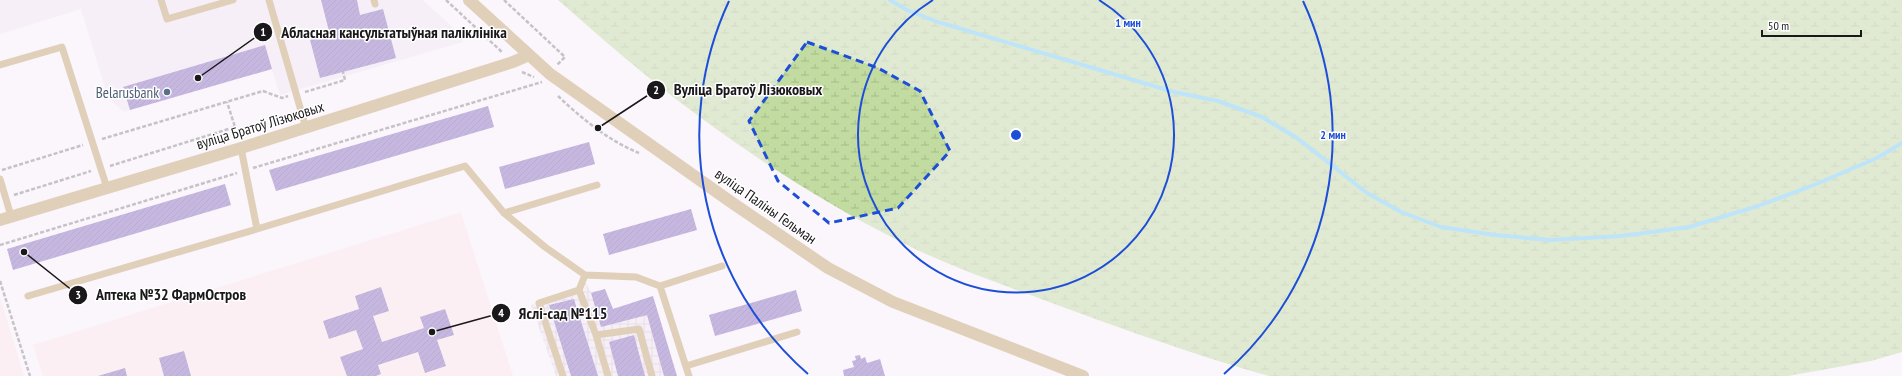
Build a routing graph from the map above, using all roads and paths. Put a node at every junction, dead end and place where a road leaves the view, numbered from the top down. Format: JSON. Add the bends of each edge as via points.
{"nodes":[{"id":1,"x":161,"y":0,"type":"edge"},
{"id":2,"x":233,"y":0,"type":"edge"},
{"id":3,"x":269,"y":0,"type":"edge"},
{"id":4,"x":469,"y":0,"type":"edge"},
{"id":5,"x":504,"y":0,"type":"edge"},
{"id":6,"x":529,"y":55,"type":"junction"},
{"id":7,"x":0,"y":65,"type":"edge"},
{"id":8,"x":343,"y":72,"type":"dead end"},
{"id":9,"x":550,"y":74,"type":"junction"},
{"id":10,"x":295,"y":94,"type":"junction"},
{"id":11,"x":227,"y":102,"type":"junction"},
{"id":12,"x":572,"y":109,"type":"dead end"},
{"id":13,"x":306,"y":128,"type":"junction"},
{"id":14,"x":92,"y":142,"type":"junction"},
{"id":15,"x":625,"y":147,"type":"dead end"},
{"id":16,"x":241,"y":148,"type":"junction"},
{"id":17,"x":101,"y":168,"type":"junction"},
{"id":18,"x":246,"y":170,"type":"junction"},
{"id":19,"x":0,"y":171,"type":"edge"},
{"id":20,"x":0,"y":179,"type":"edge"},
{"id":21,"x":597,"y":185,"type":"dead end"},
{"id":22,"x":107,"y":188,"type":"junction"},
{"id":23,"x":5,"y":197,"type":"junction"},
{"id":24,"x":504,"y":213,"type":"junction"},
{"id":25,"x":6,"y":218,"type":"edge"},
{"id":26,"x":257,"y":229,"type":"junction"},
{"id":27,"x":0,"y":245,"type":"edge"},
{"id":28,"x":722,"y":266,"type":"dead end"},
{"id":29,"x":585,"y":275,"type":"junction"},
{"id":30,"x":0,"y":281,"type":"edge"},
{"id":31,"x":660,"y":286,"type":"junction"},
{"id":32,"x":578,"y":290,"type":"junction"},
{"id":33,"x":28,"y":296,"type":"dead end"},
{"id":34,"x":797,"y":332,"type":"dead end"},
{"id":35,"x":596,"y":335,"type":"junction"},
{"id":36,"x":686,"y":366,"type":"junction"},
{"id":37,"x":30,"y":376,"type":"edge"},
{"id":38,"x":562,"y":376,"type":"edge"},
{"id":39,"x":608,"y":376,"type":"edge"},
{"id":40,"x":652,"y":376,"type":"edge"},
{"id":41,"x":689,"y":376,"type":"edge"},
{"id":42,"x":1083,"y":376,"type":"edge"}],
"edges":[{"from":1,"to":2,"type":"lane","via":[[167,19]]},
{"from":3,"to":10,"type":"lane"},
{"from":4,"to":6,"type":"street","name":"вуліца Паліны Гельман"},
{"from":5,"to":9,"type":"path","via":[[565,57]]},
{"from":6,"to":9,"type":"street","name":"вуліца Паліны Гельман"},
{"from":6,"to":13,"type":"street","name":"вуліца Братоў Лізюковых"},
{"from":7,"to":14,"type":"lane","via":[[62,47]]},
{"from":8,"to":10,"type":"path","via":[[345,80]]},
{"from":9,"to":18,"type":"path","via":[[542,82]]},
{"from":9,"to":42,"type":"street","name":"вуліца Паліны Гельман","via":[[828,268],[893,302]]},
{"from":10,"to":11,"type":"path","via":[[282,98],[262,92]]},
{"from":10,"to":13,"type":"lane"},
{"from":11,"to":14,"type":"path"},
{"from":11,"to":17,"type":"path","via":[[235,127]]},
{"from":12,"to":15,"type":"path"},
{"from":13,"to":16,"type":"street","name":"вуліца Братоў Лізюковых"},
{"from":14,"to":17,"type":"lane"},
{"from":14,"to":19,"type":"path"},
{"from":16,"to":18,"type":"lane"},
{"from":16,"to":22,"type":"street","name":"вуліца Братоў Лізюковых"},
{"from":17,"to":22,"type":"lane"},
{"from":17,"to":23,"type":"path"},
{"from":18,"to":26,"type":"lane"},
{"from":18,"to":27,"type":"path"},
{"from":20,"to":23,"type":"lane"},
{"from":21,"to":24,"type":"lane"},
{"from":22,"to":25,"type":"street","name":"вуліца Братоў Лізюковых"},
{"from":23,"to":25,"type":"lane"},
{"from":24,"to":26,"type":"lane","via":[[465,166]]},
{"from":24,"to":29,"type":"lane","via":[[545,247]]},
{"from":26,"to":33,"type":"lane"},
{"from":28,"to":31,"type":"lane"},
{"from":29,"to":31,"type":"lane","via":[[636,277]]},
{"from":29,"to":32,"type":"lane"},
{"from":30,"to":37,"type":"path"},
{"from":31,"to":36,"type":"lane"},
{"from":32,"to":35,"type":"lane"},
{"from":32,"to":38,"type":"lane","via":[[539,303]]},
{"from":34,"to":36,"type":"lane"},
{"from":35,"to":39,"type":"lane"},
{"from":35,"to":40,"type":"lane","via":[[639,329]]},
{"from":36,"to":41,"type":"lane"}]}
